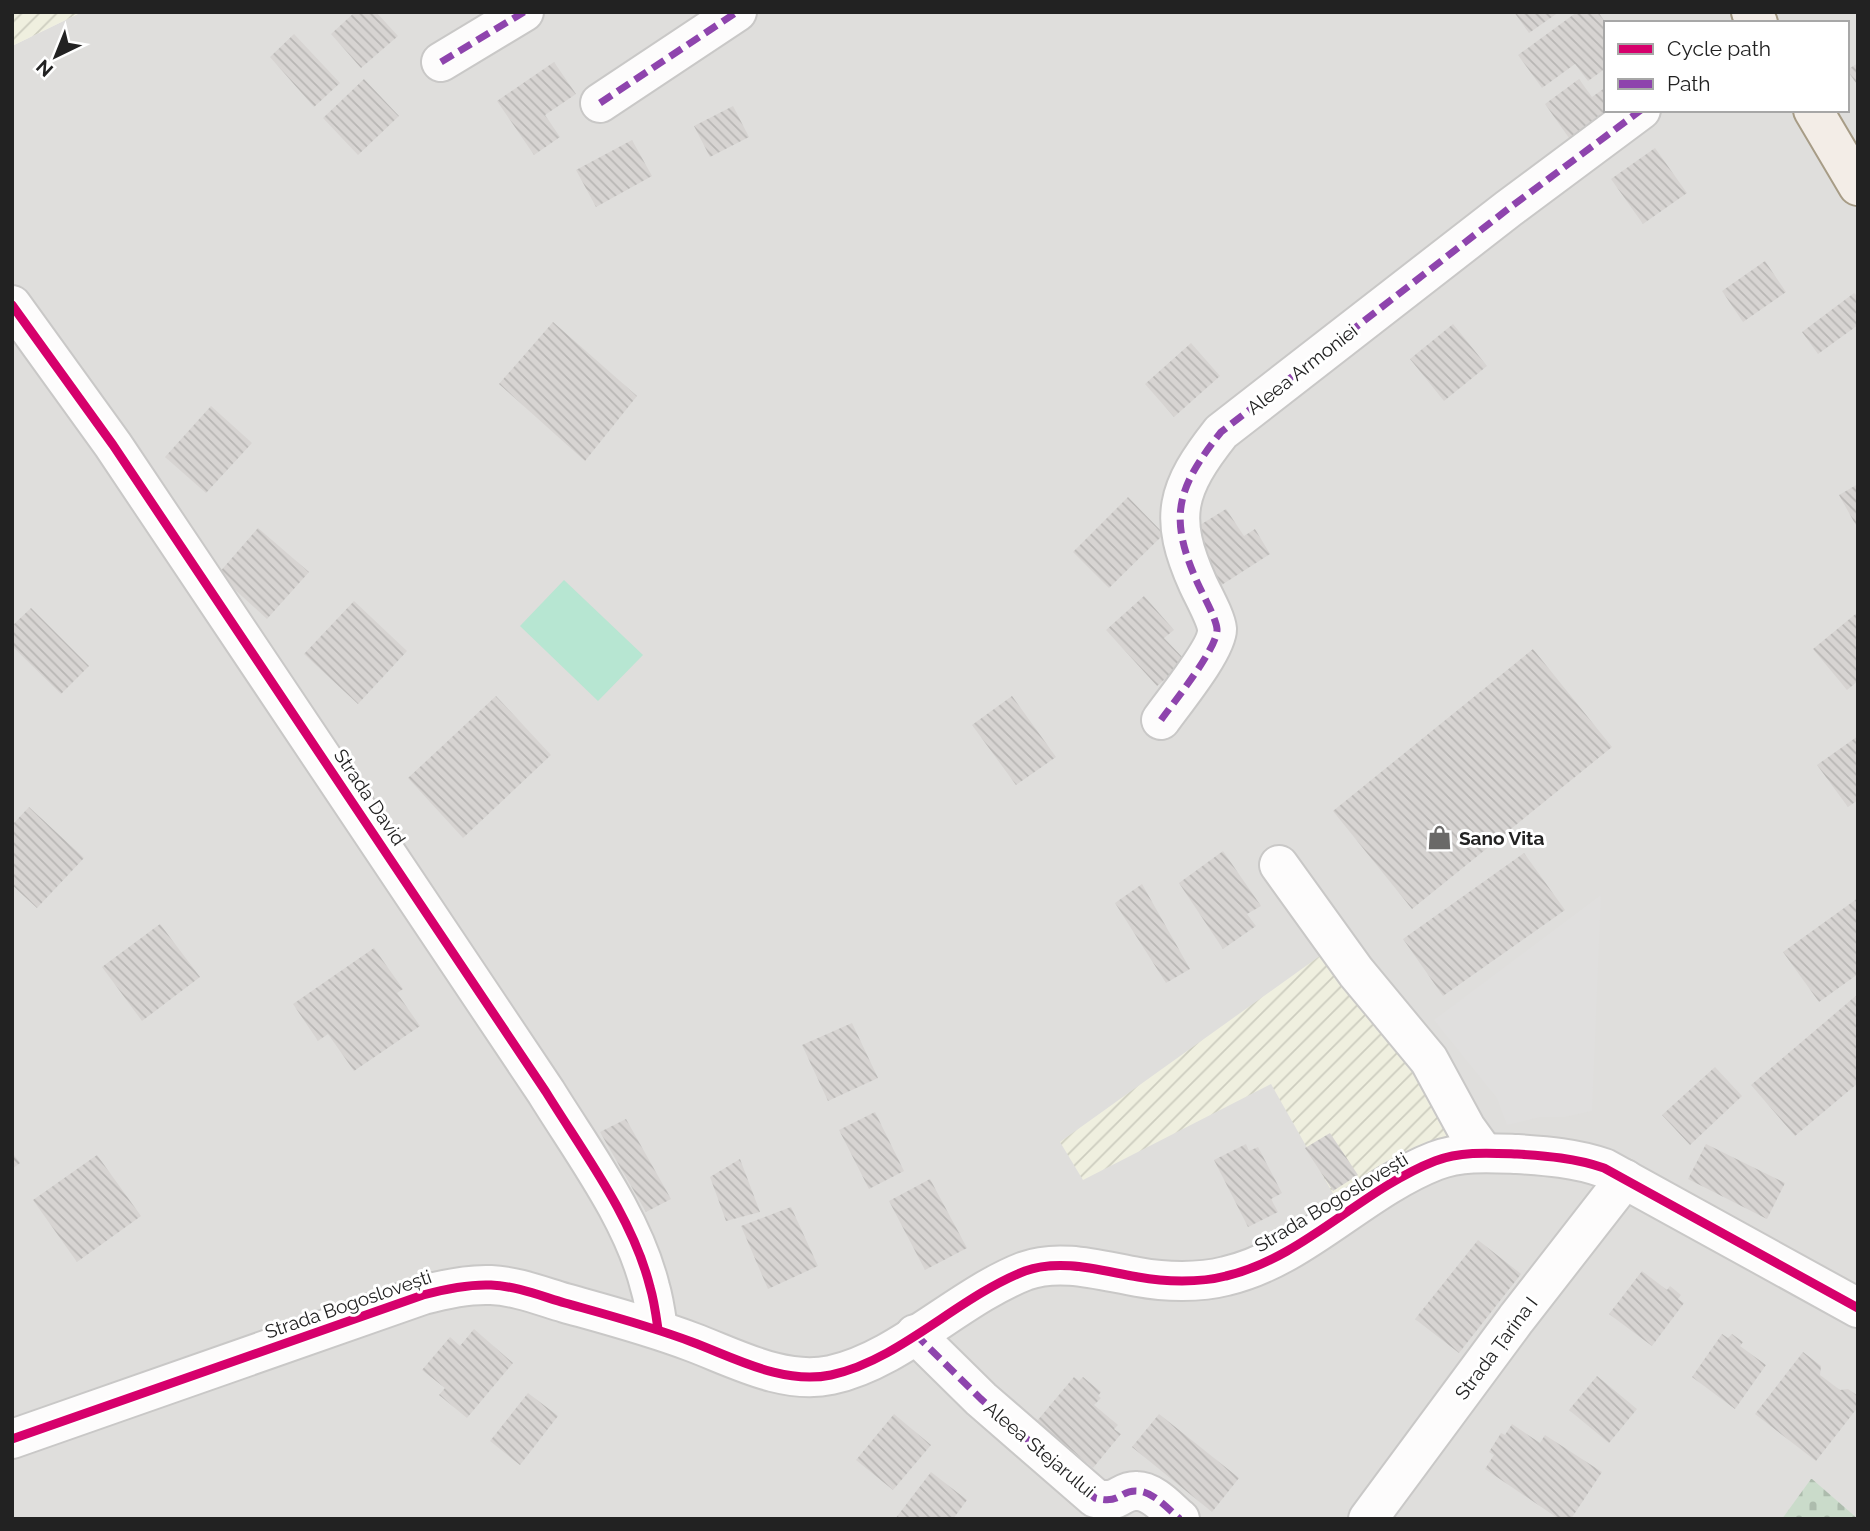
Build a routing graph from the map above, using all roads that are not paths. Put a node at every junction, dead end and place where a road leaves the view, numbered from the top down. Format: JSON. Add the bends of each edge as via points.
{"nodes":[{"id":1,"x":524,"y":12,"type":"edge"},
{"id":2,"x":737,"y":12,"type":"edge"},
{"id":3,"x":441,"y":62,"type":"dead end"},
{"id":4,"x":600,"y":103,"type":"dead end"},
{"id":5,"x":1638,"y":112,"type":"edge"},
{"id":6,"x":1814,"y":112,"type":"edge"},
{"id":7,"x":1858,"y":186,"type":"edge"},
{"id":8,"x":12,"y":305,"type":"edge"},
{"id":9,"x":1161,"y":720,"type":"dead end"},
{"id":10,"x":1279,"y":865,"type":"dead end"},
{"id":11,"x":1484,"y":1153,"type":"junction"},
{"id":12,"x":1625,"y":1179,"type":"junction"},
{"id":13,"x":1858,"y":1308,"type":"edge"},
{"id":14,"x":658,"y":1329,"type":"junction"},
{"id":15,"x":915,"y":1334,"type":"junction"},
{"id":16,"x":12,"y":1439,"type":"edge"},
{"id":17,"x":1180,"y":1519,"type":"edge"},
{"id":18,"x":1368,"y":1519,"type":"edge"}],
"edges":[{"from":1,"to":3,"type":"street"},
{"from":2,"to":4,"type":"street"},
{"from":5,"to":9,"type":"street","name":"Aleea Armoniei","via":[[1231,424],[1204,453],[1183,499],[1178,525],[1185,555],[1217,629],[1211,649]]},
{"from":6,"to":7,"type":"main road"},
{"from":8,"to":14,"type":"street","name":"Strada David","via":[[113,445],[606,1187],[634,1241],[650,1285]]},
{"from":10,"to":11,"type":"street","via":[[1356,972],[1429,1060]]},
{"from":11,"to":12,"type":"street","name":"Strada Bogoslovești","via":[[1583,1161]]},
{"from":11,"to":15,"type":"street","name":"Strada Bogoslovești","via":[[1436,1161],[1251,1269],[1192,1280],[1052,1266],[1027,1271]]},
{"from":12,"to":13,"type":"street","name":"Strada Bogoslovești"},
{"from":12,"to":18,"type":"street","name":"Strada Țarina I"},
{"from":14,"to":15,"type":"street","name":"Strada Bogoslovești","via":[[763,1370],[796,1377],[828,1376],[854,1368]]},
{"from":14,"to":16,"type":"street","name":"Strada Bogoslovești","via":[[522,1291],[493,1285],[458,1286]]},
{"from":15,"to":17,"type":"street","name":"Aleea Stejarului","via":[[981,1399],[1095,1498],[1110,1502],[1136,1490]]}]}
